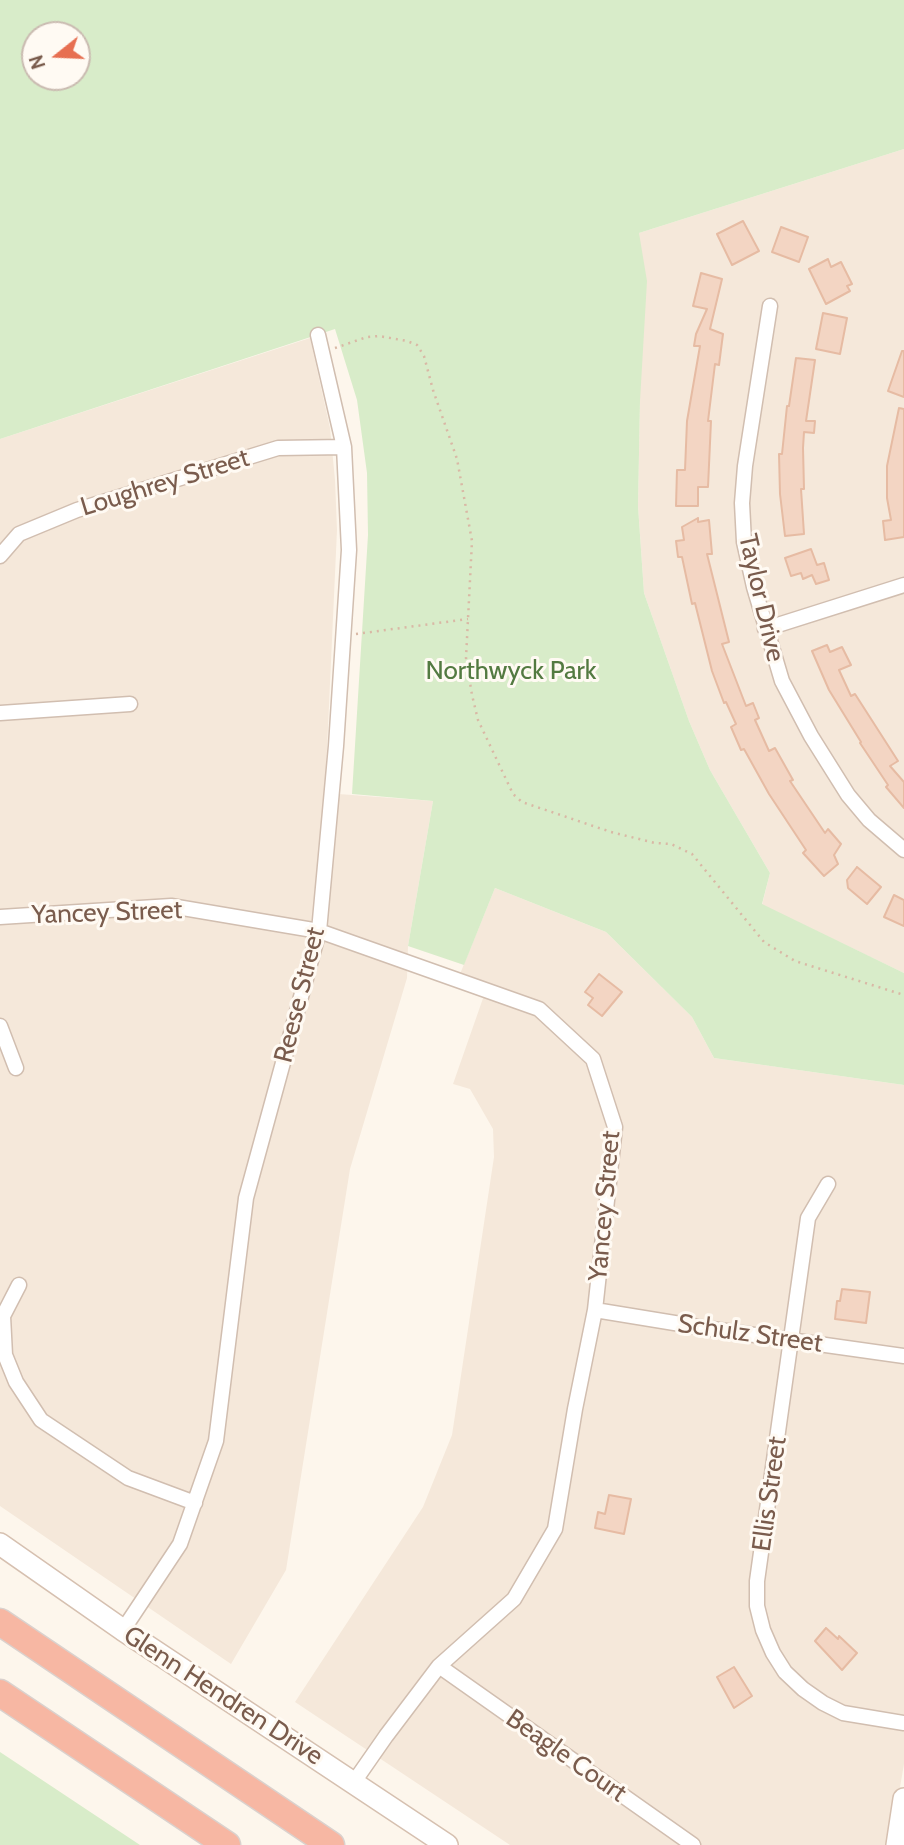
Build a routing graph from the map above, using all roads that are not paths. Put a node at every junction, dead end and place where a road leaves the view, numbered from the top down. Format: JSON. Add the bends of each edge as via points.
{"nodes":[{"id":1,"x":770,"y":306,"type":"dead end"},
{"id":2,"x":318,"y":335,"type":"dead end"},
{"id":3,"x":344,"y":447,"type":"junction"},
{"id":4,"x":0,"y":556,"type":"edge"},
{"id":5,"x":904,"y":585,"type":"edge"},
{"id":6,"x":765,"y":629,"type":"junction"},
{"id":7,"x":130,"y":704,"type":"dead end"},
{"id":8,"x":0,"y":713,"type":"edge"},
{"id":9,"x":904,"y":850,"type":"edge"},
{"id":10,"x":0,"y":917,"type":"edge"},
{"id":11,"x":319,"y":932,"type":"junction"},
{"id":12,"x":0,"y":1026,"type":"edge"},
{"id":13,"x":16,"y":1068,"type":"dead end"},
{"id":14,"x":828,"y":1184,"type":"dead end"},
{"id":15,"x":19,"y":1285,"type":"dead end"},
{"id":16,"x":595,"y":1310,"type":"junction"},
{"id":17,"x":792,"y":1339,"type":"junction"},
{"id":18,"x":904,"y":1356,"type":"edge"},
{"id":19,"x":195,"y":1503,"type":"junction"},
{"id":20,"x":0,"y":1544,"type":"edge"},
{"id":21,"x":0,"y":1622,"type":"edge"},
{"id":22,"x":122,"y":1630,"type":"junction"},
{"id":23,"x":439,"y":1667,"type":"junction"},
{"id":24,"x":0,"y":1693,"type":"edge"},
{"id":25,"x":904,"y":1723,"type":"edge"},
{"id":26,"x":354,"y":1782,"type":"junction"},
{"id":27,"x":904,"y":1800,"type":"edge"},
{"id":28,"x":227,"y":1845,"type":"edge"},
{"id":29,"x":331,"y":1845,"type":"edge"},
{"id":30,"x":447,"y":1845,"type":"edge"},
{"id":31,"x":693,"y":1845,"type":"edge"},
{"id":32,"x":897,"y":1845,"type":"edge"}],
"edges":[{"from":1,"to":6,"type":"street","name":"Taylor Drive","via":[[742,503],[744,542]]},
{"from":2,"to":3,"type":"street","name":"Reese Street"},
{"from":3,"to":4,"type":"street","name":"Loughrey Street","via":[[278,448],[77,510],[19,534]]},
{"from":3,"to":11,"type":"street","name":"Reese Street","via":[[349,551]]},
{"from":5,"to":6,"type":"street"},
{"from":6,"to":9,"type":"street","name":"Taylor Drive","via":[[782,681],[811,736],[869,820]]},
{"from":7,"to":8,"type":"street"},
{"from":10,"to":11,"type":"street","name":"Yancey Street","via":[[172,906]]},
{"from":11,"to":16,"type":"street","name":"Yancey Street","via":[[539,1009],[593,1059],[615,1127]]},
{"from":11,"to":19,"type":"street","name":"Reese Street","via":[[246,1198],[216,1441]]},
{"from":12,"to":13,"type":"street"},
{"from":14,"to":17,"type":"street","name":"Ellis Street","via":[[808,1218]]},
{"from":15,"to":19,"type":"street","via":[[3,1316],[5,1355],[41,1420],[128,1478]]},
{"from":16,"to":17,"type":"street","name":"Schulz Street"},
{"from":16,"to":23,"type":"street","name":"Yancey Street","via":[[555,1529],[514,1599]]},
{"from":17,"to":18,"type":"street","name":"Schulz Street"},
{"from":17,"to":25,"type":"street","name":"Ellis Street","via":[[757,1581],[763,1630],[785,1672],[823,1703],[843,1713]]},
{"from":19,"to":22,"type":"street","name":"Reese Street","via":[[180,1544]]},
{"from":20,"to":22,"type":"street","name":"Glenn Hendren Drive"},
{"from":21,"to":29,"type":"highway"},
{"from":22,"to":26,"type":"street","name":"Glenn Hendren Drive"},
{"from":23,"to":26,"type":"street","name":"Yancey Street"},
{"from":23,"to":31,"type":"street","name":"Beagle Court"},
{"from":24,"to":28,"type":"highway"},
{"from":26,"to":30,"type":"street","name":"Glenn Hendren Drive"},
{"from":27,"to":32,"type":"street"}]}
